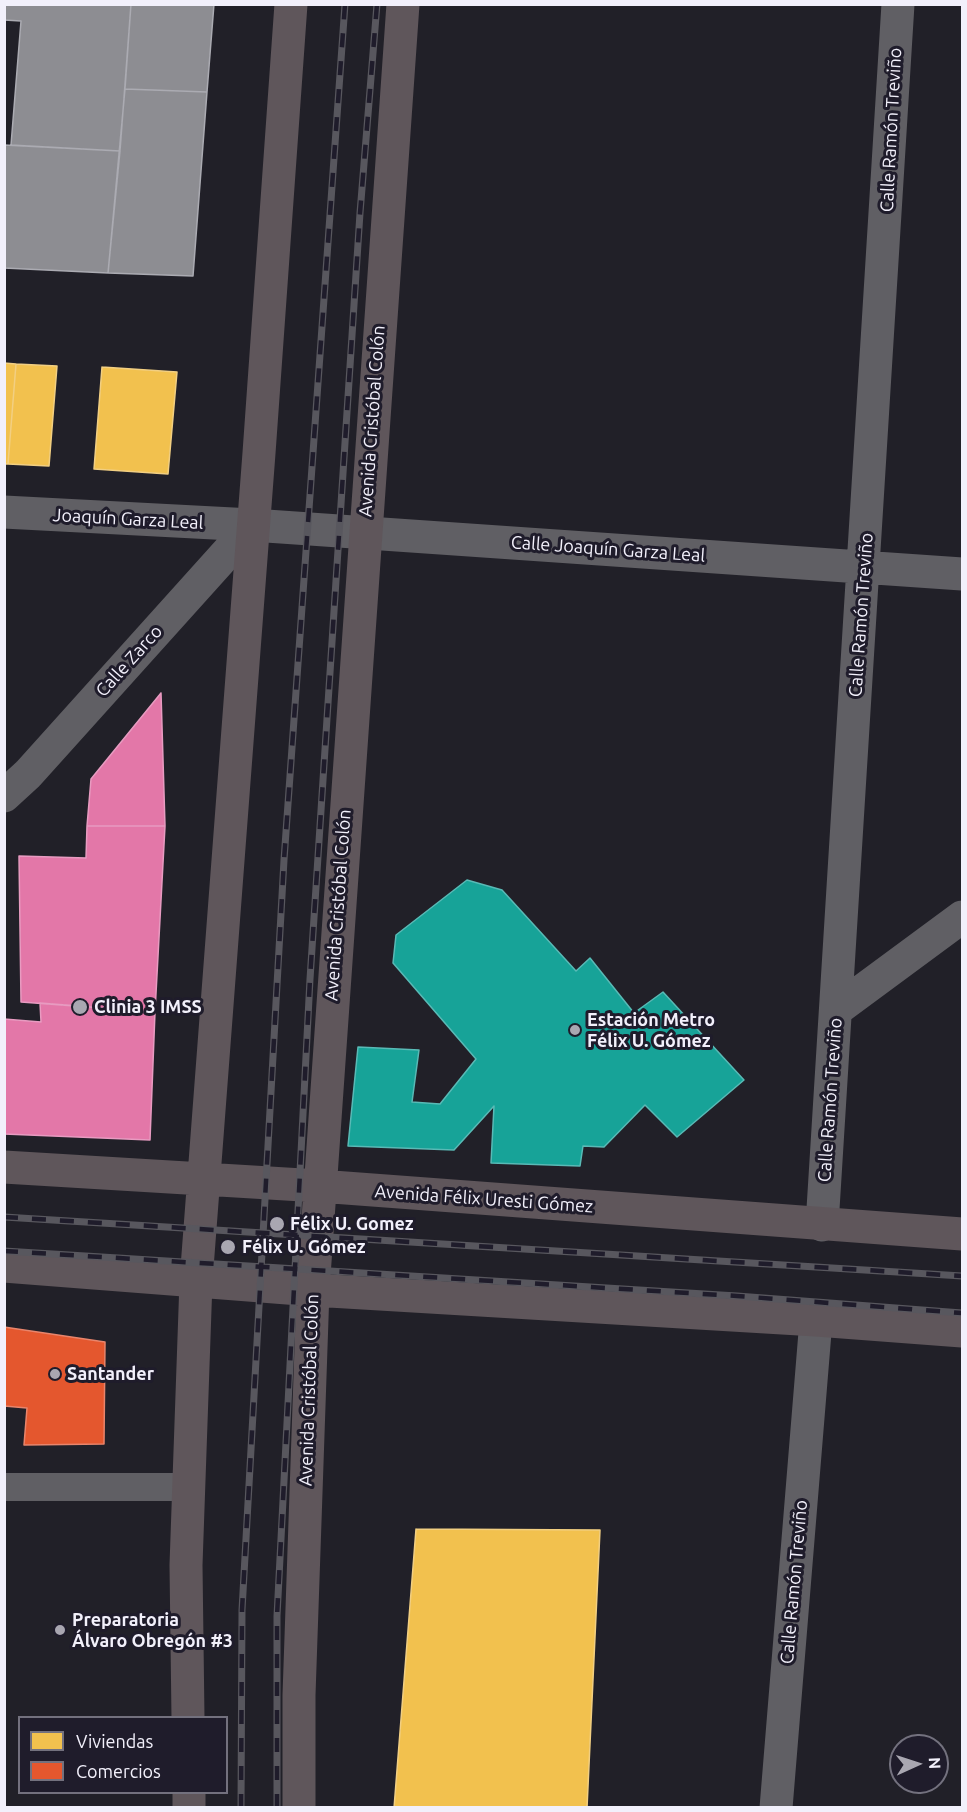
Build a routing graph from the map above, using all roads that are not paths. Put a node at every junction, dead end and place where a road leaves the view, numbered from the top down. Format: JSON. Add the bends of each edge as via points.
{"nodes":[{"id":1,"x":291,"y":4,"type":"edge"},
{"id":2,"x":403,"y":4,"type":"edge"},
{"id":3,"x":898,"y":4,"type":"edge"},
{"id":4,"x":4,"y":512,"type":"edge"},
{"id":5,"x":252,"y":525,"type":"junction"},
{"id":6,"x":364,"y":533,"type":"junction"},
{"id":7,"x":864,"y":566,"type":"junction"},
{"id":8,"x":963,"y":574,"type":"edge"},
{"id":9,"x":4,"y":796,"type":"edge"},
{"id":10,"x":963,"y":917,"type":"edge"},
{"id":11,"x":836,"y":1010,"type":"junction"},
{"id":12,"x":4,"y":1167,"type":"edge"},
{"id":13,"x":202,"y":1178,"type":"junction"},
{"id":14,"x":319,"y":1186,"type":"junction"},
{"id":15,"x":822,"y":1225,"type":"junction"},
{"id":16,"x":963,"y":1234,"type":"edge"},
{"id":17,"x":4,"y":1266,"type":"edge"},
{"id":18,"x":196,"y":1281,"type":"junction"},
{"id":19,"x":313,"y":1290,"type":"junction"},
{"id":20,"x":816,"y":1320,"type":"junction"},
{"id":21,"x":963,"y":1331,"type":"edge"},
{"id":22,"x":4,"y":1487,"type":"edge"},
{"id":23,"x":188,"y":1487,"type":"junction"},
{"id":24,"x":188,"y":1716,"type":"edge"},
{"id":25,"x":299,"y":1808,"type":"edge"},
{"id":26,"x":776,"y":1808,"type":"edge"}],
"edges":[{"from":1,"to":5,"type":"main road"},
{"from":2,"to":6,"type":"main road","name":"Avenida Cristóbal Colón"},
{"from":3,"to":7,"type":"street","name":"Calle Ramón Treviño"},
{"from":4,"to":5,"type":"street","name":"Joaquín Garza Leal"},
{"from":5,"to":6,"type":"street","name":"Calle Joaquín Garza Leal"},
{"from":5,"to":9,"type":"street","name":"Calle Zarco"},
{"from":5,"to":13,"type":"main road"},
{"from":6,"to":7,"type":"street","name":"Calle Joaquín Garza Leal"},
{"from":6,"to":14,"type":"main road","name":"Avenida Cristóbal Colón"},
{"from":7,"to":8,"type":"street","name":"Calle Joaquín Garza Leal"},
{"from":7,"to":11,"type":"street","name":"Calle Ramón Treviño"},
{"from":10,"to":11,"type":"street"},
{"from":11,"to":15,"type":"street","name":"Calle Ramón Treviño"},
{"from":12,"to":13,"type":"main road","name":"Avenida Félix Uresti Gómez"},
{"from":13,"to":14,"type":"main road","name":"Avenida Félix Uresti Gómez"},
{"from":13,"to":18,"type":"main road"},
{"from":14,"to":15,"type":"main road","name":"Avenida Félix Uresti Gómez"},
{"from":14,"to":19,"type":"main road","name":"Avenida Cristóbal Colón"},
{"from":15,"to":16,"type":"main road","name":"Avenida Félix Uresti Gómez"},
{"from":17,"to":18,"type":"main road"},
{"from":18,"to":19,"type":"main road"},
{"from":18,"to":23,"type":"main road"},
{"from":19,"to":20,"type":"main road"},
{"from":19,"to":25,"type":"main road","name":"Avenida Cristóbal Colón","via":[[299,1695]]},
{"from":20,"to":21,"type":"main road"},
{"from":20,"to":26,"type":"street","name":"Calle Ramón Treviño"},
{"from":22,"to":23,"type":"lane"},
{"from":23,"to":24,"type":"main road"}]}
